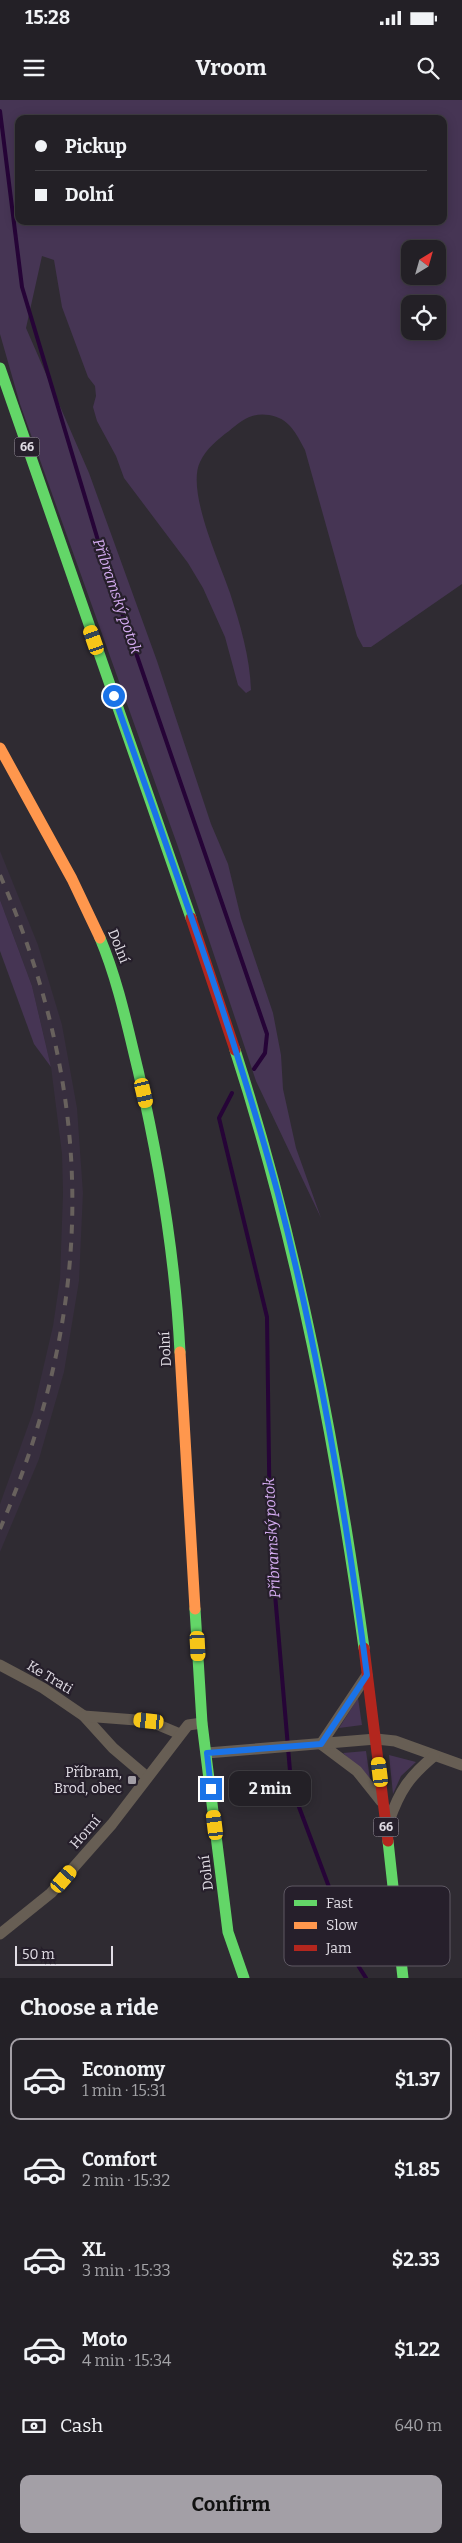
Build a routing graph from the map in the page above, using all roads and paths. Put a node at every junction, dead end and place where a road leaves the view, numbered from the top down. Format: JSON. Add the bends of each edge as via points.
{"nodes":[{"id":1,"x":0,"y":368,"type":"edge"},
{"id":2,"x":0,"y":387,"type":"edge"},
{"id":3,"x":13,"y":406,"type":"junction"},
{"id":4,"x":0,"y":748,"type":"edge"},
{"id":5,"x":0,"y":1665,"type":"edge"},
{"id":6,"x":367,"y":1675,"type":"junction"},
{"id":7,"x":84,"y":1716,"type":"junction"},
{"id":8,"x":202,"y":1723,"type":"junction"},
{"id":9,"x":180,"y":1734,"type":"junction"},
{"id":10,"x":376,"y":1739,"type":"junction"},
{"id":11,"x":321,"y":1744,"type":"junction"},
{"id":12,"x":207,"y":1753,"type":"junction"},
{"id":13,"x":434,"y":1756,"type":"junction"},
{"id":14,"x":462,"y":1764,"type":"edge"},
{"id":15,"x":146,"y":1776,"type":"junction"},
{"id":16,"x":384,"y":1805,"type":"junction"},
{"id":17,"x":386,"y":1827,"type":"junction"},
{"id":18,"x":393,"y":1886,"type":"edge"},
{"id":19,"x":0,"y":1934,"type":"edge"},
{"id":20,"x":244,"y":1978,"type":"edge"}],
"edges":[{"from":1,"to":3,"type":"main road","number":"66"},
{"from":2,"to":3,"type":"main road"},
{"from":3,"to":6,"type":"main road","number":"66","via":[[167,847],[246,1085],[278,1194],[330,1425]]},
{"from":4,"to":8,"type":"main road","name":"Dolní","via":[[85,904],[109,959],[156,1146],[176,1278]]},
{"from":5,"to":7,"type":"street","name":"Ke Trati","via":[[43,1688]]},
{"from":6,"to":10,"type":"main road","number":"66"},
{"from":6,"to":11,"type":"street"},
{"from":7,"to":9,"type":"street","name":"Ke Trati","via":[[149,1721]]},
{"from":7,"to":15,"type":"street","name":"Ke Trati","via":[[112,1748]]},
{"from":8,"to":9,"type":"street","name":"Horní","via":[[188,1725]]},
{"from":8,"to":12,"type":"main road","name":"Dolní"},
{"from":9,"to":15,"type":"street","name":"Horní"},
{"from":10,"to":11,"type":"street"},
{"from":10,"to":13,"type":"street","via":[[395,1741]]},
{"from":10,"to":16,"type":"main road","number":"66"},
{"from":11,"to":12,"type":"street"},
{"from":11,"to":16,"type":"street","via":[[357,1771]]},
{"from":12,"to":20,"type":"main road","name":"Dolní","via":[[228,1932]]},
{"from":13,"to":14,"type":"street"},
{"from":13,"to":17,"type":"street","via":[[407,1781]]},
{"from":15,"to":19,"type":"street","name":"Horní","via":[[112,1824],[51,1893]]},
{"from":16,"to":17,"type":"main road","number":"66"},
{"from":17,"to":18,"type":"main road","number":"66"}]}
